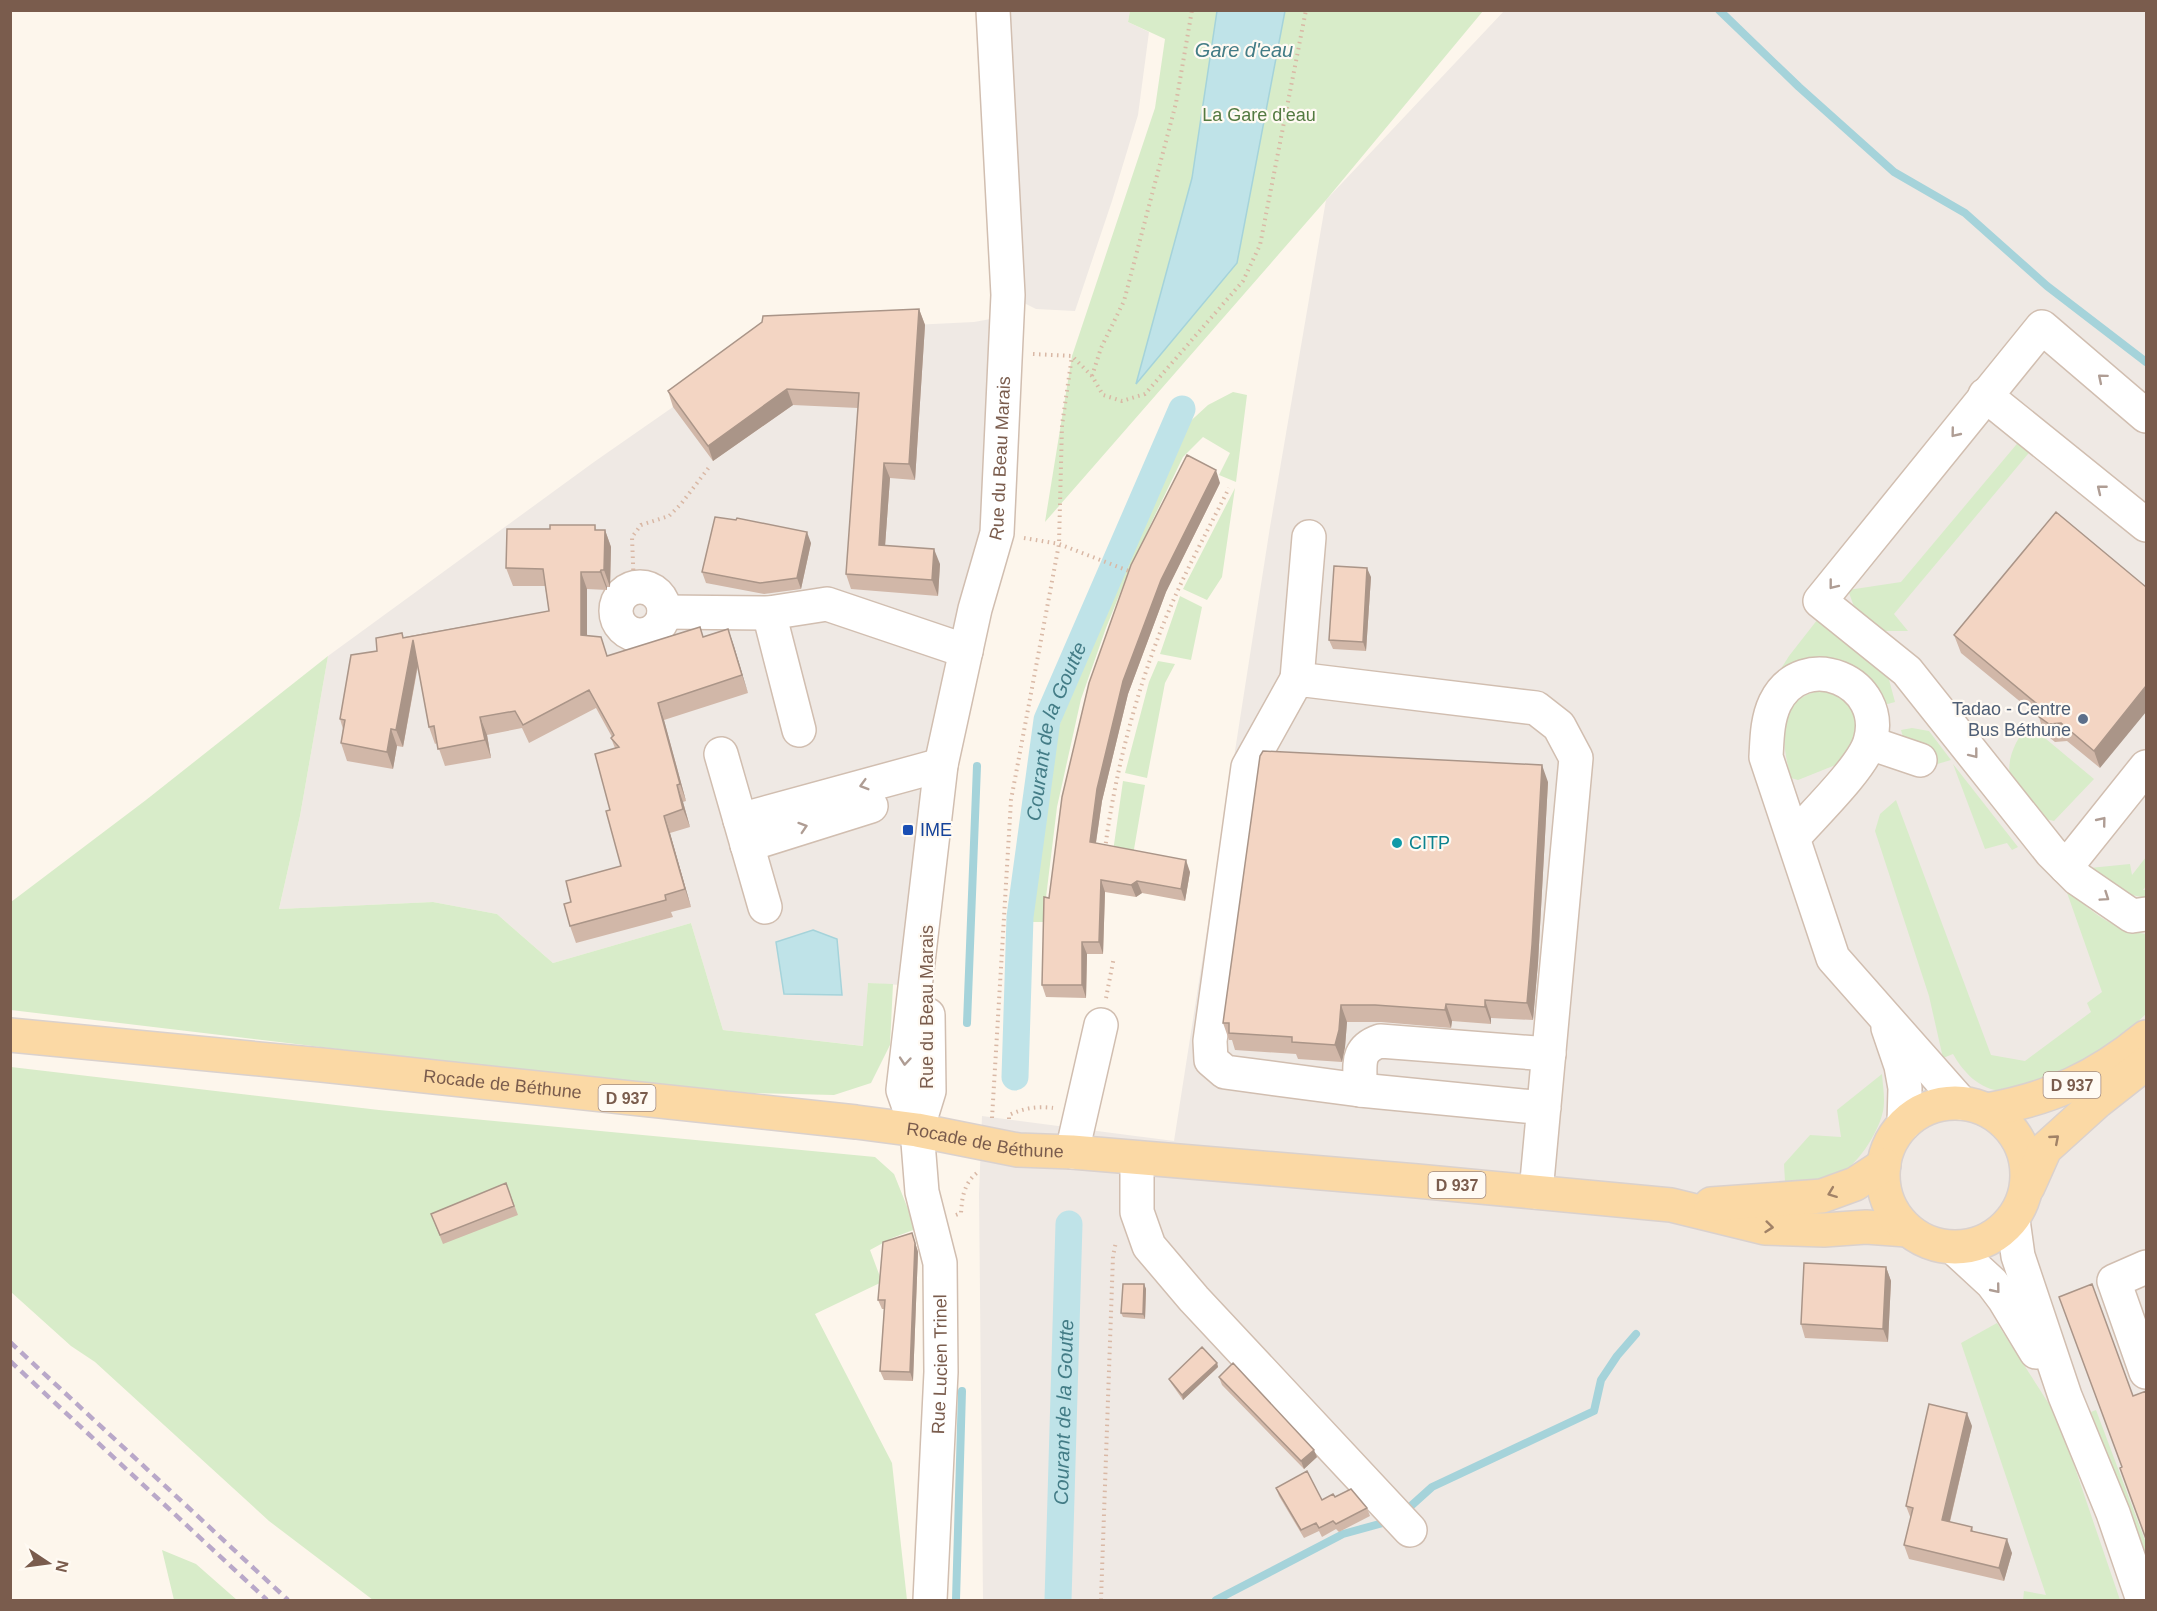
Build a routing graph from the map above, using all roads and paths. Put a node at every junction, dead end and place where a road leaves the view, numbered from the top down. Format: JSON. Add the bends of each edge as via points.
{"nodes":[{"id":1,"x":993,"y":10,"type":"edge"},
{"id":2,"x":1192,"y":10,"type":"edge"},
{"id":3,"x":1306,"y":10,"type":"edge"},
{"id":4,"x":1006,"y":351,"type":"junction"},
{"id":5,"x":1072,"y":356,"type":"junction"},
{"id":6,"x":1092,"y":376,"type":"junction"},
{"id":7,"x":1985,"y":395,"type":"junction"},
{"id":8,"x":2146,"y":416,"type":"edge"},
{"id":9,"x":710,"y":466,"type":"edge"},
{"id":10,"x":1229,"y":488,"type":"dead end"},
{"id":11,"x":2146,"y":525,"type":"edge"},
{"id":12,"x":997,"y":533,"type":"junction"},
{"id":13,"x":1309,"y":537,"type":"dead end"},
{"id":14,"x":1059,"y":544,"type":"junction"},
{"id":15,"x":1139,"y":575,"type":"edge"},
{"id":16,"x":1168,"y":587,"type":"edge"},
{"id":17,"x":634,"y":588,"type":"joint"},
{"id":18,"x":1177,"y":591,"type":"junction"},
{"id":19,"x":769,"y":613,"type":"junction"},
{"id":20,"x":966,"y":651,"type":"junction"},
{"id":21,"x":1297,"y":679,"type":"junction"},
{"id":22,"x":800,"y":730,"type":"dead end"},
{"id":23,"x":1870,"y":743,"type":"junction"},
{"id":24,"x":721,"y":754,"type":"dead end"},
{"id":25,"x":1920,"y":760,"type":"dead end"},
{"id":26,"x":2146,"y":767,"type":"edge"},
{"id":27,"x":939,"y":774,"type":"junction"},
{"id":28,"x":743,"y":833,"type":"junction"},
{"id":29,"x":1793,"y":838,"type":"junction"},
{"id":30,"x":1104,"y":856,"type":"edge"},
{"id":31,"x":2066,"y":867,"type":"junction"},
{"id":32,"x":765,"y":907,"type":"dead end"},
{"id":33,"x":2146,"y":914,"type":"edge"},
{"id":34,"x":1114,"y":957,"type":"dead end"},
{"id":35,"x":1884,"y":1015,"type":"junction"},
{"id":36,"x":1101,"y":1025,"type":"joint"},
{"id":37,"x":10,"y":1035,"type":"edge"},
{"id":38,"x":2146,"y":1037,"type":"edge"},
{"id":39,"x":1549,"y":1054,"type":"junction"},
{"id":40,"x":2146,"y":1063,"type":"edge"},
{"id":41,"x":1360,"y":1089,"type":"junction"},
{"id":42,"x":1974,"y":1106,"type":"junction"},
{"id":43,"x":1544,"y":1108,"type":"junction"},
{"id":44,"x":1904,"y":1124,"type":"junction"},
{"id":45,"x":917,"y":1130,"type":"junction"},
{"id":46,"x":991,"y":1144,"type":"junction"},
{"id":47,"x":1072,"y":1152,"type":"junction"},
{"id":48,"x":1137,"y":1158,"type":"junction"},
{"id":49,"x":1884,"y":1166,"type":"junction"},
{"id":50,"x":2027,"y":1189,"type":"junction"},
{"id":51,"x":1536,"y":1192,"type":"junction"},
{"id":52,"x":1671,"y":1205,"type":"junction"},
{"id":53,"x":1137,"y":1212,"type":"junction"},
{"id":54,"x":2013,"y":1220,"type":"junction"},
{"id":55,"x":1906,"y":1230,"type":"junction"},
{"id":56,"x":1954,"y":1248,"type":"junction"},
{"id":57,"x":2146,"y":1267,"type":"edge"},
{"id":58,"x":2146,"y":1372,"type":"edge"},
{"id":59,"x":2065,"y":1396,"type":"junction"},
{"id":60,"x":1410,"y":1530,"type":"dead end"},
{"id":61,"x":930,"y":1600,"type":"edge"},
{"id":62,"x":1101,"y":1600,"type":"edge"},
{"id":63,"x":2143,"y":1600,"type":"edge"}],
"edges":[{"from":1,"to":4,"type":"street","name":"Rue du Beau Marais","via":[[1008,295]]},
{"from":2,"to":6,"type":"path","via":[[1176,103],[1124,301]]},
{"from":3,"to":6,"type":"path","via":[[1260,245],[1243,280],[1145,394],[1122,401],[1103,395]]},
{"from":4,"to":5,"type":"path"},
{"from":4,"to":12,"type":"street","name":"Rue du Beau Marais"},
{"from":5,"to":6,"type":"path"},
{"from":5,"to":14,"type":"path","via":[[1062,425]]},
{"from":8,"to":7,"type":"street","one_way":true,"via":[[2042,327]]},
{"from":11,"to":7,"type":"street","one_way":true},
{"from":7,"to":31,"type":"street","one_way":true,"via":[[1820,602],[1907,671]]},
{"from":9,"to":17,"type":"path","via":[[669,516],[641,525],[632,537]]},
{"from":10,"to":18,"type":"path"},
{"from":12,"to":14,"type":"path"},
{"from":12,"to":20,"type":"street","name":"Rue du Beau Marais"},
{"from":13,"to":21,"type":"street"},
{"from":14,"to":15,"type":"path"},
{"from":14,"to":46,"type":"path","via":[[1011,800]]},
{"from":16,"to":18,"type":"path"},
{"from":17,"to":19,"type":"street","via":[[650,589],[657,594],[664,612]]},
{"from":18,"to":30,"type":"path","via":[[1138,695],[1110,812]]},
{"from":19,"to":20,"type":"street","via":[[827,604]]},
{"from":19,"to":22,"type":"street"},
{"from":20,"to":27,"type":"street","name":"Rue du Beau Marais"},
{"from":21,"to":39,"type":"street","via":[[1536,708],[1559,726],[1576,758]]},
{"from":21,"to":41,"type":"street","via":[[1248,767],[1210,1041],[1211,1060],[1225,1072]]},
{"from":23,"to":25,"type":"street"},
{"from":23,"to":29,"type":"street","via":[[1859,763]]},
{"from":23,"to":29,"type":"street","via":[[1871,708],[1849,682],[1817,673],[1786,687],[1775,704],[1767,733],[1766,757]]},
{"from":24,"to":28,"type":"street"},
{"from":31,"to":26,"type":"street","one_way":true},
{"from":27,"to":28,"type":"street"},
{"from":27,"to":45,"type":"street","name":"Rue du Beau Marais","via":[[903,1090]]},
{"from":28,"to":32,"type":"street"},
{"from":29,"to":35,"type":"street","via":[[1833,958]]},
{"from":31,"to":33,"type":"street","one_way":true,"via":[[2132,916]]},
{"from":34,"to":36,"type":"path"},
{"from":35,"to":42,"type":"street"},
{"from":35,"to":44,"type":"street","via":[[1901,1066]]},
{"from":36,"to":47,"type":"street"},
{"from":37,"to":45,"type":"main road","name":"Rocade de Béthune","number":"D 937"},
{"from":38,"to":42,"type":"main road","number":"D 937","via":[[2087,1079],[2018,1104]]},
{"from":39,"to":41,"type":"street","via":[[1380,1041],[1367,1045],[1361,1054]]},
{"from":39,"to":43,"type":"street"},
{"from":50,"to":40,"type":"main road","number":"D 937","one_way":true,"via":[[2044,1149]]},
{"from":41,"to":43,"type":"street"},
{"from":42,"to":44,"type":"main road","via":[[1940,1104]]},
{"from":42,"to":50,"type":"main road","via":[[2007,1123],[2020,1143],[2028,1165]]},
{"from":43,"to":51,"type":"street"},
{"from":44,"to":49,"type":"main road","via":[[1887,1150]]},
{"from":45,"to":46,"type":"main road","name":"Rocade de Béthune","number":"D 937"},
{"from":45,"to":61,"type":"street","name":"Rue Lucien Trinel","via":[[922,1192],[940,1263],[941,1372]]},
{"from":46,"to":47,"type":"main road","name":"Rocade de Béthune","number":"D 937","via":[[1018,1150]]},
{"from":47,"to":48,"type":"main road","name":"Rocade de Béthune","number":"D 937"},
{"from":48,"to":51,"type":"main road","name":"Rocade de Béthune","number":"D 937"},
{"from":48,"to":53,"type":"street"},
{"from":49,"to":52,"type":"main road","number":"D 937","one_way":true,"via":[[1855,1184],[1822,1197]]},
{"from":49,"to":55,"type":"main road","via":[[1883,1185],[1888,1203]]},
{"from":50,"to":54,"type":"main road"},
{"from":51,"to":52,"type":"main road","number":"D 937"},
{"from":52,"to":55,"type":"main road","number":"D 937","one_way":true,"via":[[1765,1228]]},
{"from":53,"to":60,"type":"street","via":[[1149,1246],[1194,1299]]},
{"from":53,"to":62,"type":"path","via":[[1120,1220],[1113,1256]]},
{"from":54,"to":56,"type":"main road","via":[[1987,1241]]},
{"from":54,"to":59,"type":"street","via":[[2018,1256]]},
{"from":55,"to":56,"type":"main road","via":[[1925,1241]]},
{"from":56,"to":59,"type":"street","one_way":true,"via":[[1992,1283]]},
{"from":57,"to":58,"type":"street","via":[[2114,1281]]},
{"from":59,"to":63,"type":"street","via":[[2113,1513]]}]}
